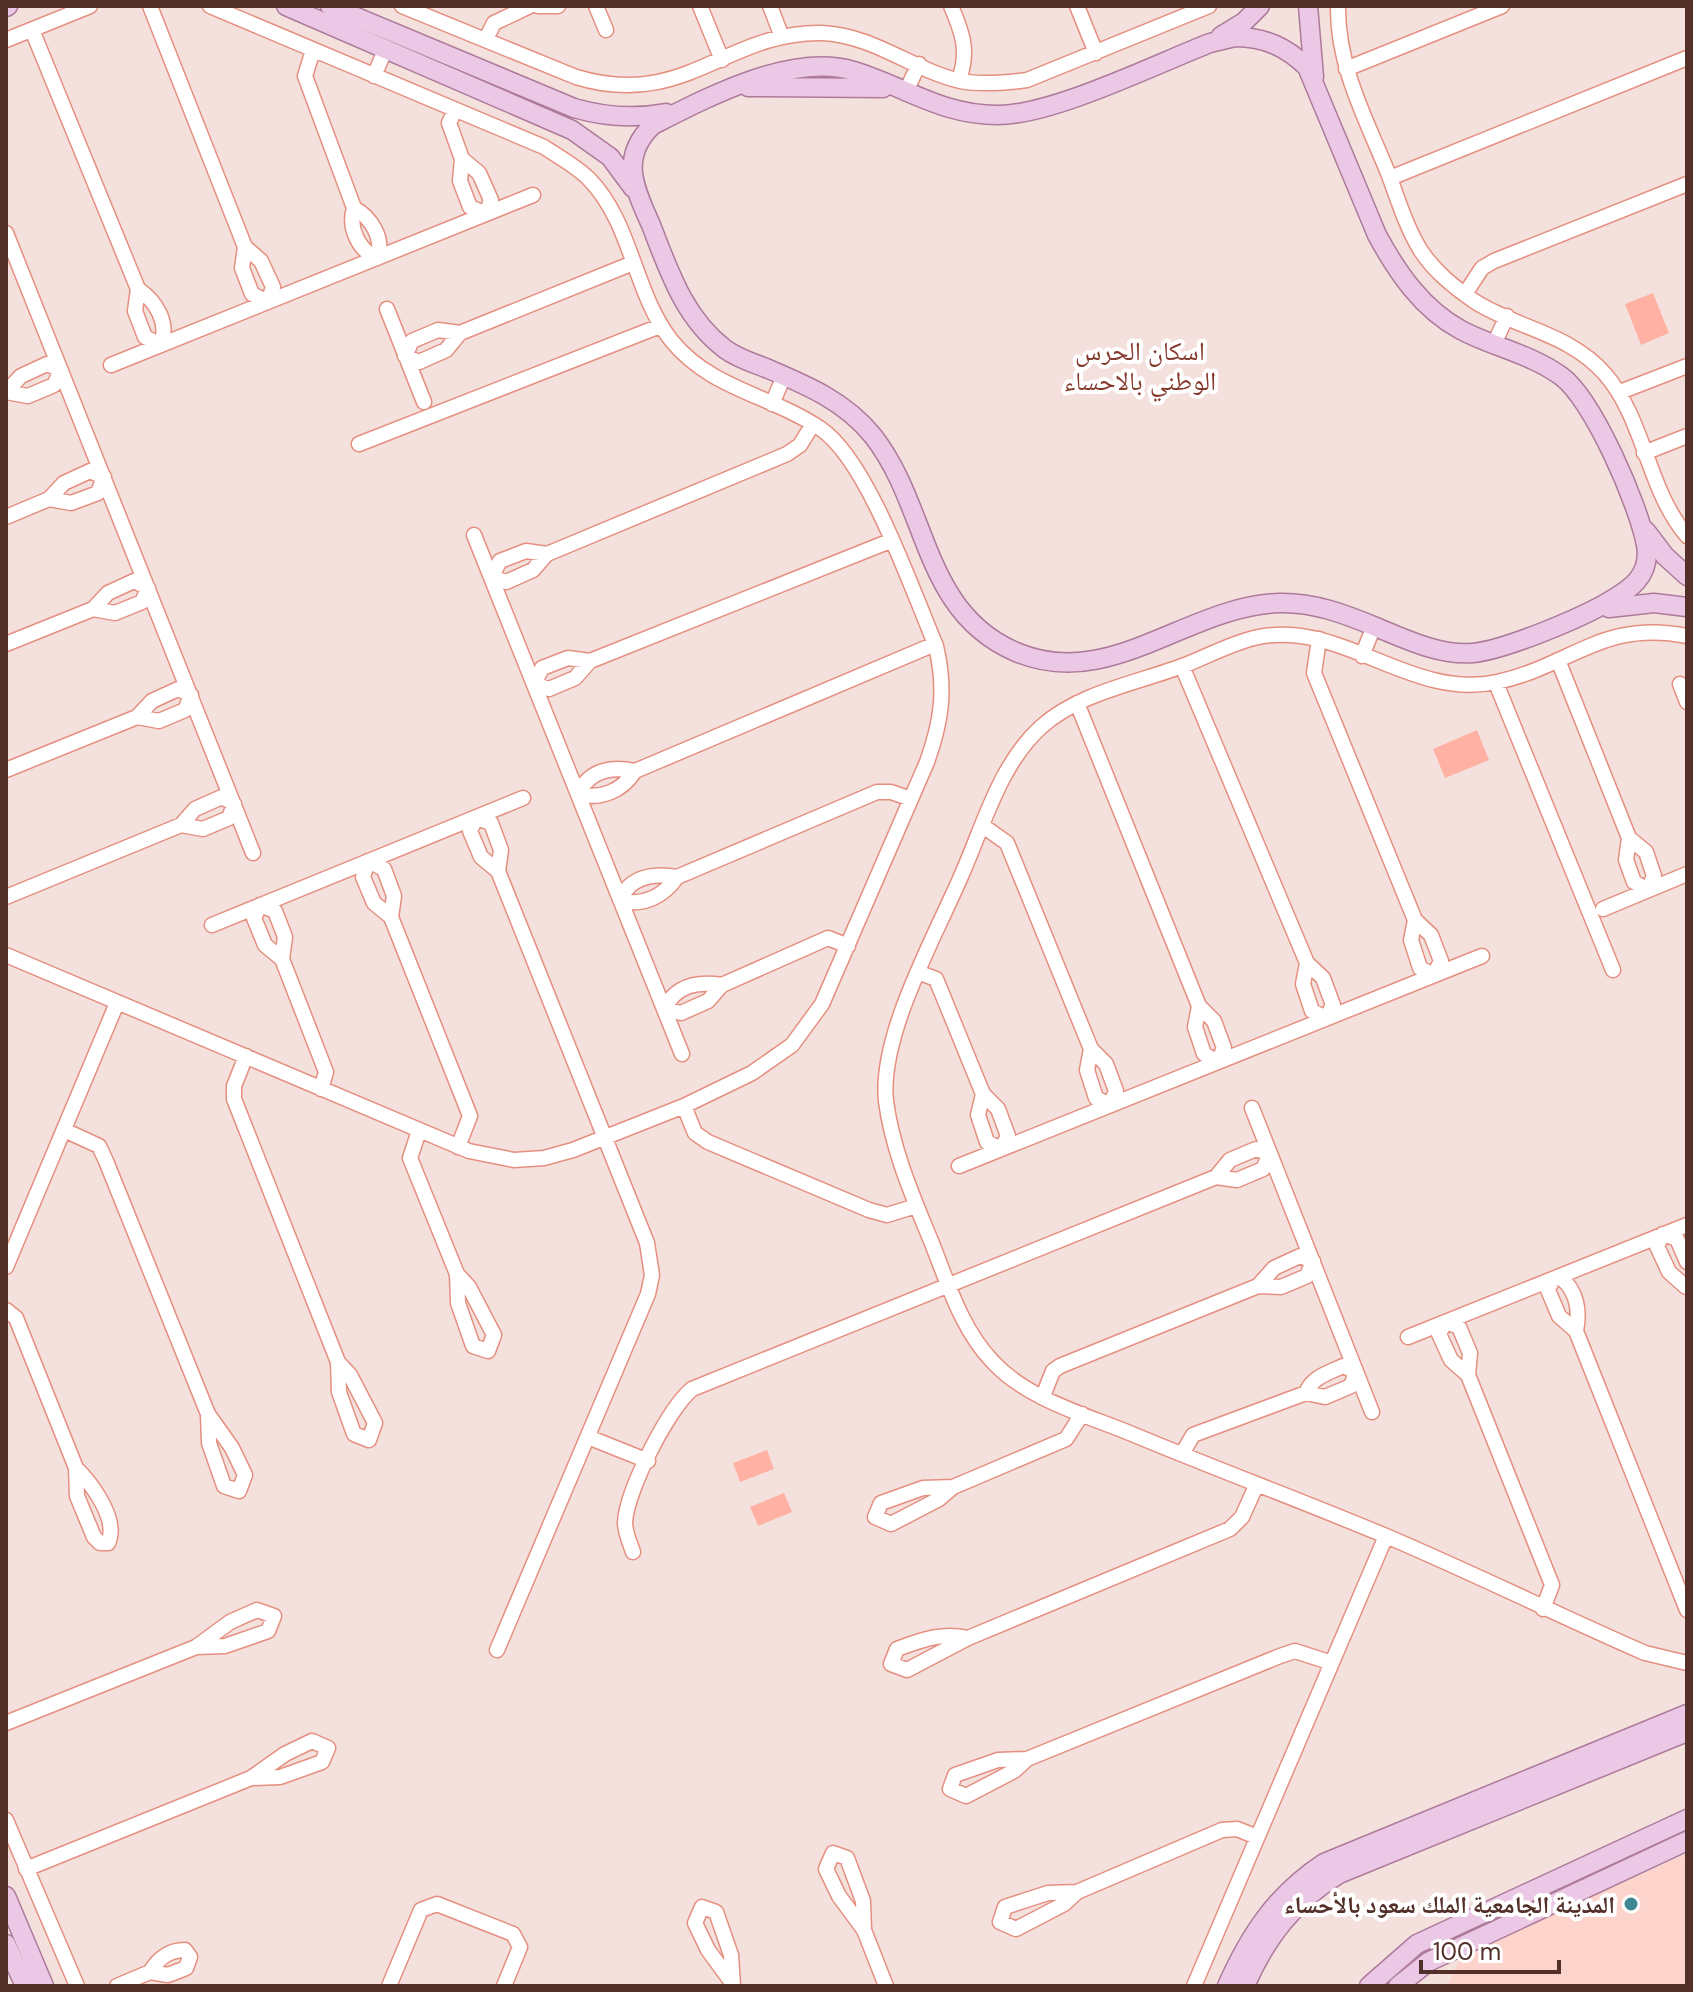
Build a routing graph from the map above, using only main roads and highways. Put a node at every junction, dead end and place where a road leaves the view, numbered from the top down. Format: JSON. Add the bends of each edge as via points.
{"nodes":[{"id":1,"x":286,"y":6,"type":"edge"},
{"id":2,"x":330,"y":6,"type":"edge"},
{"id":3,"x":1260,"y":6,"type":"edge"},
{"id":4,"x":1308,"y":6,"type":"edge"},
{"id":5,"x":389,"y":41,"type":"junction"},
{"id":6,"x":1210,"y":43,"type":"junction"},
{"id":7,"x":1314,"y":77,"type":"junction"},
{"id":8,"x":496,"y":86,"type":"junction"},
{"id":9,"x":689,"y":108,"type":"junction"},
{"id":10,"x":641,"y":200,"type":"junction"},
{"id":11,"x":1637,"y":519,"type":"junction"},
{"id":12,"x":1687,"y":576,"type":"edge"},
{"id":13,"x":1687,"y":607,"type":"edge"},
{"id":14,"x":1590,"y":612,"type":"junction"},
{"id":15,"x":1687,"y":1714,"type":"edge"},
{"id":16,"x":1687,"y":1732,"type":"edge"},
{"id":17,"x":1687,"y":1819,"type":"edge"},
{"id":18,"x":1687,"y":1841,"type":"edge"},
{"id":19,"x":6,"y":1896,"type":"edge"},
{"id":20,"x":6,"y":1944,"type":"edge"},
{"id":21,"x":25,"y":1986,"type":"edge"},
{"id":22,"x":44,"y":1986,"type":"edge"},
{"id":23,"x":1227,"y":1986,"type":"edge"},
{"id":24,"x":1245,"y":1986,"type":"edge"},
{"id":25,"x":1369,"y":1986,"type":"edge"},
{"id":26,"x":1398,"y":1986,"type":"edge"}],
"edges":[{"from":1,"to":5,"type":"main road"},
{"from":2,"to":5,"type":"main road"},
{"from":3,"to":6,"type":"main road"},
{"from":4,"to":7,"type":"main road"},
{"from":5,"to":8,"type":"main road"},
{"from":6,"to":7,"type":"main road","via":[[1235,37],[1265,40],[1297,58]]},
{"from":6,"to":9,"type":"main road","via":[[1022,113],[949,110],[856,72],[817,65],[792,68]]},
{"from":7,"to":11,"type":"main road","via":[[1366,209],[1406,282],[1441,316],[1545,366],[1576,389],[1595,416]]},
{"from":8,"to":9,"type":"main road","via":[[600,116],[642,117]]},
{"from":8,"to":10,"type":"main road","via":[[594,144]]},
{"from":9,"to":10,"type":"main road","via":[[653,125],[641,137],[633,173]]},
{"from":10,"to":14,"type":"main road","via":[[673,281],[698,323],[728,352],[825,394],[870,432],[896,473],[945,591],[967,620],[1014,652],[1063,664],[1095,661],[1237,609],[1280,603],[1329,609],[1427,647],[1473,653]]},
{"from":11,"to":12,"type":"main road"},
{"from":11,"to":14,"type":"main road","via":[[1647,553],[1638,582]]},
{"from":13,"to":14,"type":"main road","via":[[1641,603]]},
{"from":15,"to":23,"type":"main road","via":[[1324,1863],[1268,1911]]},
{"from":16,"to":24,"type":"main road","via":[[1339,1874],[1281,1921]]},
{"from":17,"to":25,"type":"main road","via":[[1417,1944]]},
{"from":18,"to":26,"type":"main road","via":[[1428,1962]]},
{"from":19,"to":22,"type":"main road"},
{"from":20,"to":21,"type":"main road"}]}
